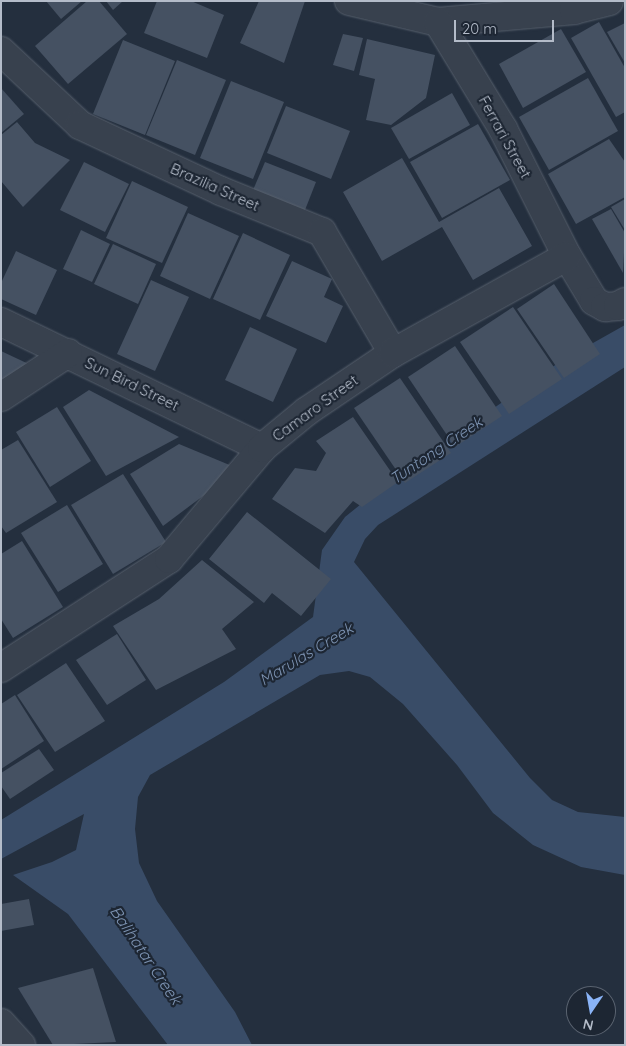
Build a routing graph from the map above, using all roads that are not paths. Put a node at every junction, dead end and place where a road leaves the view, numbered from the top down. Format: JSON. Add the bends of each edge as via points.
{"nodes":[{"id":1,"x":349,"y":1,"type":"edge"},
{"id":2,"x":609,"y":1,"type":"edge"},
{"id":3,"x":438,"y":22,"type":"junction"},
{"id":4,"x":1,"y":51,"type":"edge"},
{"id":5,"x":566,"y":256,"type":"junction"},
{"id":6,"x":625,"y":302,"type":"edge"},
{"id":7,"x":1,"y":322,"type":"edge"},
{"id":8,"x":68,"y":353,"type":"junction"},
{"id":9,"x":393,"y":353,"type":"junction"},
{"id":10,"x":1,"y":397,"type":"edge"},
{"id":11,"x":262,"y":448,"type":"junction"},
{"id":12,"x":1,"y":668,"type":"edge"},
{"id":13,"x":1,"y":1023,"type":"edge"},
{"id":14,"x":21,"y":1045,"type":"edge"}],
"edges":[{"from":1,"to":3,"type":"street"},
{"from":2,"to":3,"type":"street","via":[[537,14]]},
{"from":3,"to":5,"type":"street","name":"Ferrari Street","via":[[503,129]]},
{"from":4,"to":9,"type":"street","name":"Brazilia Street","via":[[80,125],[221,191],[322,232]]},
{"from":5,"to":6,"type":"street","via":[[594,301],[605,306],[618,306]]},
{"from":5,"to":9,"type":"street","name":"Camaro Street"},
{"from":7,"to":8,"type":"street","name":"Sun Bird Street"},
{"from":8,"to":10,"type":"street"},
{"from":8,"to":11,"type":"street","name":"Sun Bird Street"},
{"from":9,"to":11,"type":"street","name":"Camaro Street","via":[[307,411]]},
{"from":11,"to":12,"type":"street","name":"Camaro Street","via":[[169,560]]},
{"from":13,"to":14,"type":"street"}]}
